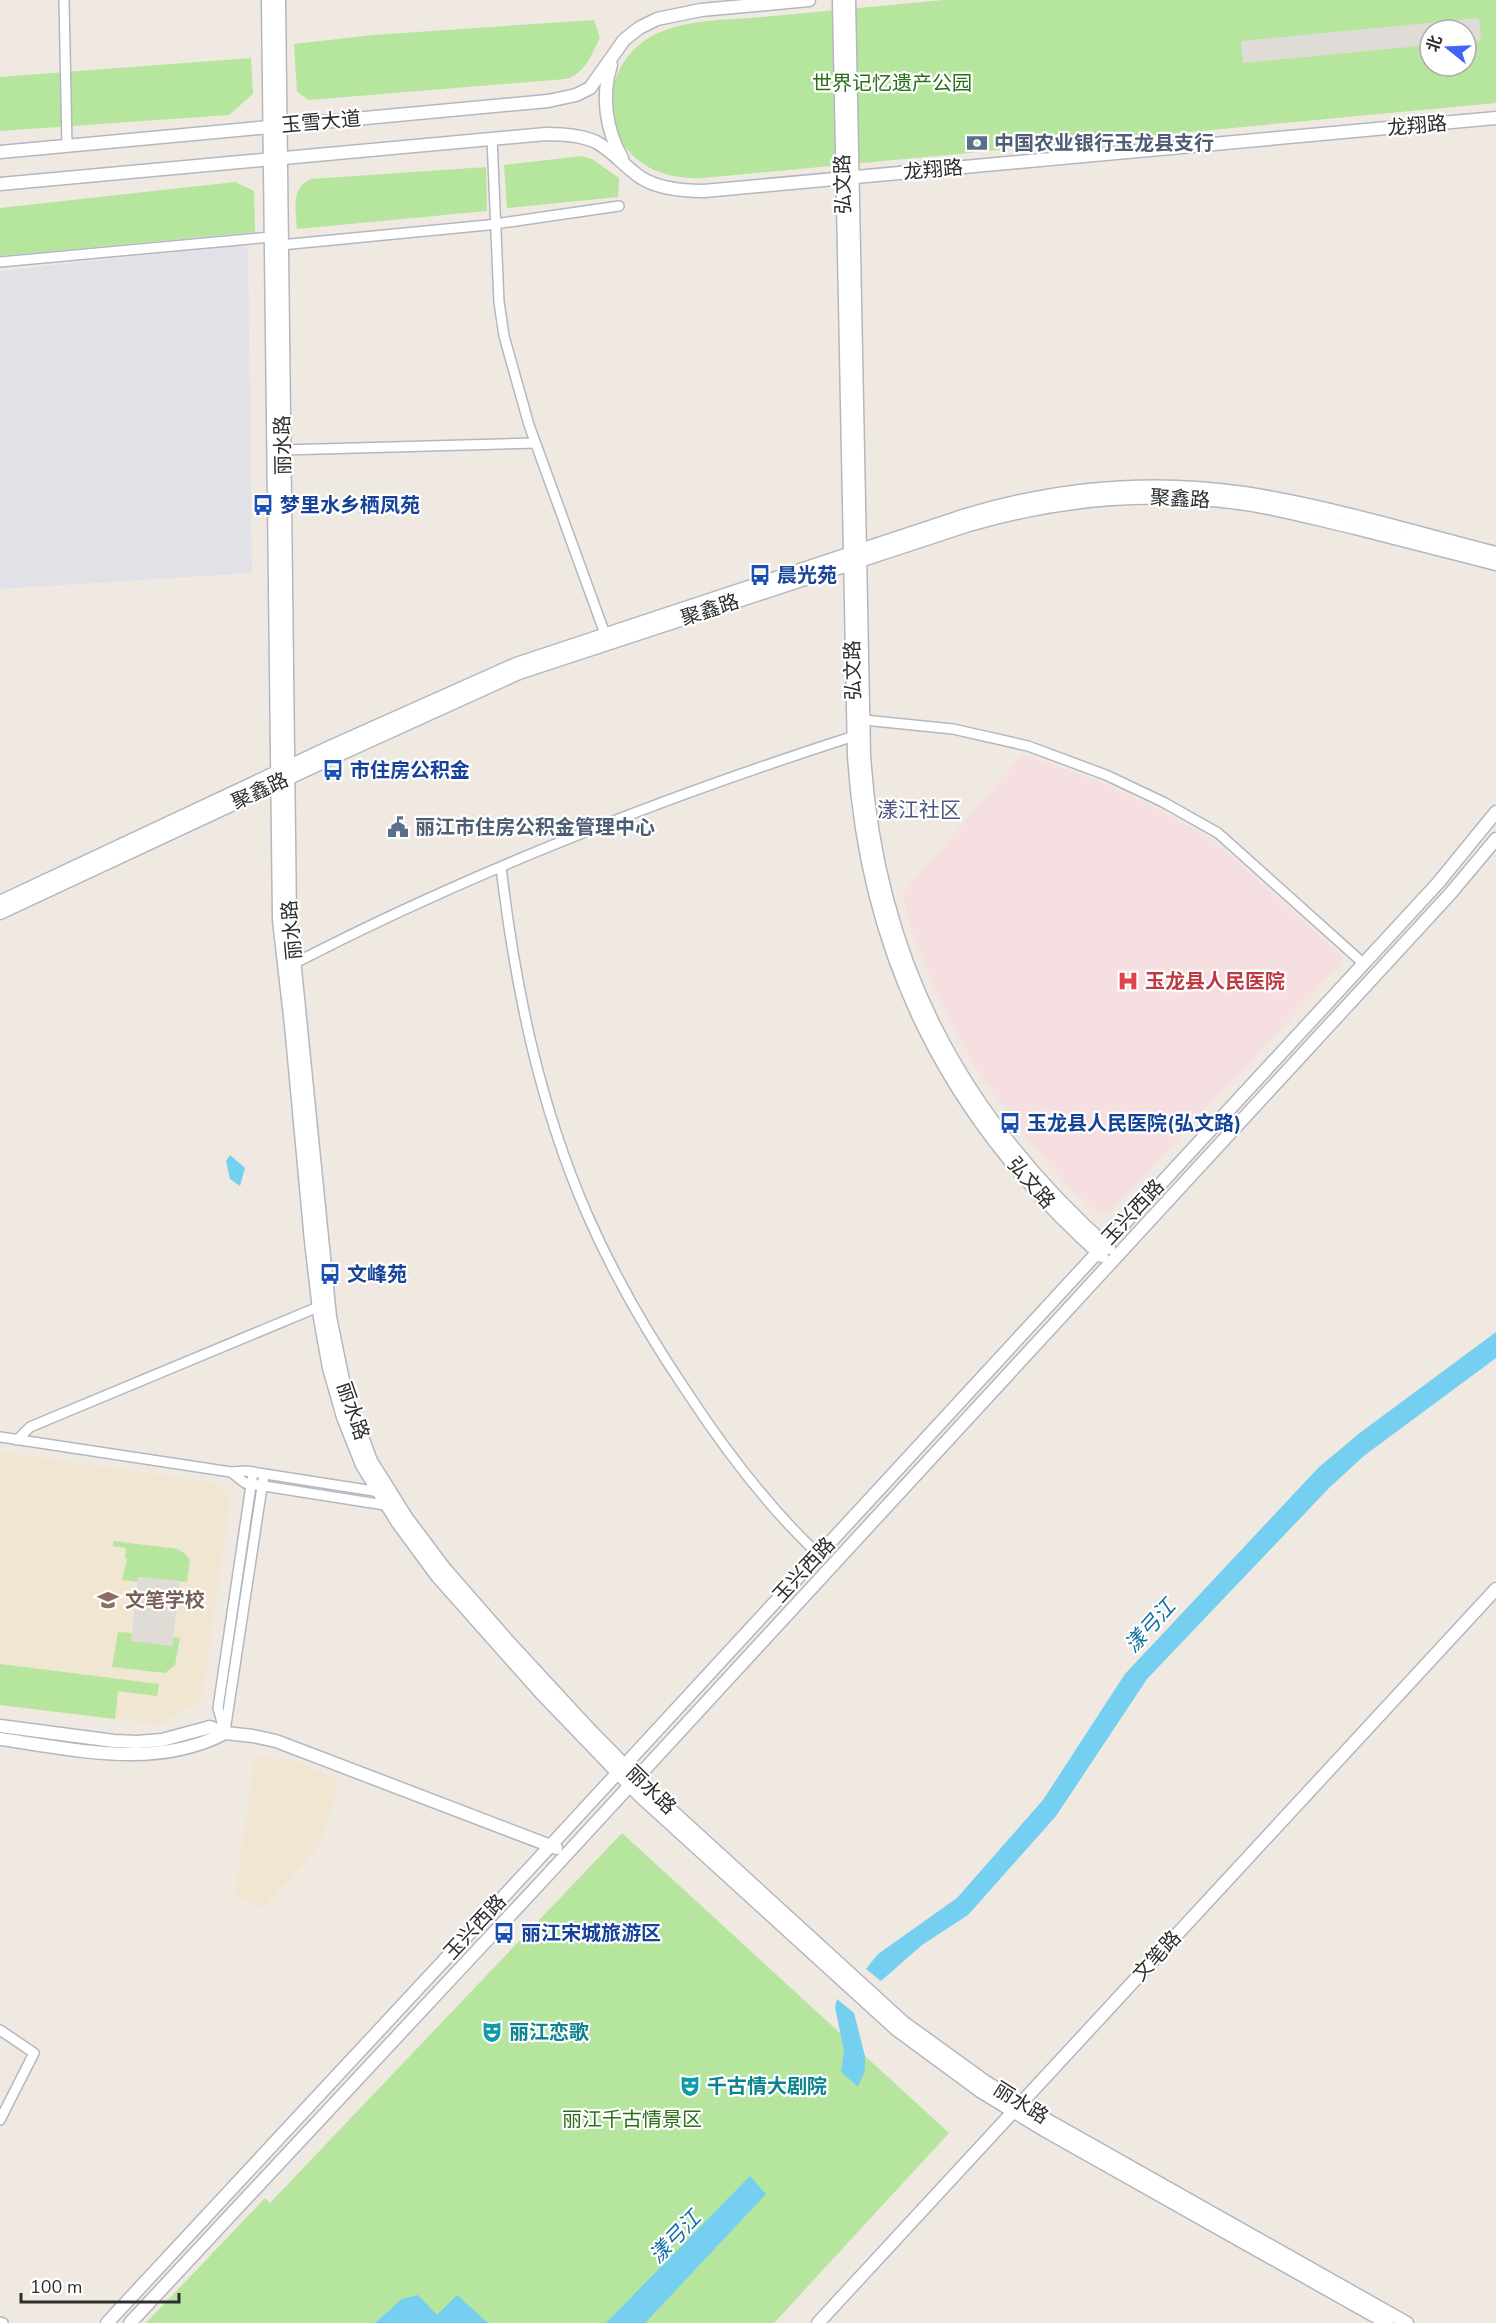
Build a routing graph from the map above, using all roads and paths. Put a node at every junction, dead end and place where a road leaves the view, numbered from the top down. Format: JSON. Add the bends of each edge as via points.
{"nodes":[{"id":1,"x":64,"y":0,"type":"edge"},
{"id":2,"x":268,"y":0,"type":"edge"},
{"id":3,"x":279,"y":0,"type":"edge"},
{"id":4,"x":809,"y":0,"type":"edge"},
{"id":5,"x":839,"y":0,"type":"edge"},
{"id":6,"x":849,"y":0,"type":"edge"},
{"id":7,"x":618,"y":47,"type":"junction"},
{"id":8,"x":1496,"y":118,"type":"edge"},
{"id":9,"x":275,"y":127,"type":"junction"},
{"id":10,"x":492,"y":138,"type":"junction"},
{"id":11,"x":67,"y":146,"type":"junction"},
{"id":12,"x":0,"y":152,"type":"edge"},
{"id":13,"x":275,"y":158,"type":"junction"},
{"id":14,"x":627,"y":165,"type":"junction"},
{"id":15,"x":848,"y":178,"type":"junction"},
{"id":16,"x":0,"y":184,"type":"edge"},
{"id":17,"x":619,"y":206,"type":"dead end"},
{"id":18,"x":496,"y":224,"type":"junction"},
{"id":19,"x":276,"y":241,"type":"junction"},
{"id":20,"x":0,"y":262,"type":"edge"},
{"id":21,"x":536,"y":443,"type":"junction"},
{"id":22,"x":283,"y":450,"type":"junction"},
{"id":23,"x":1496,"y":553,"type":"edge"},
{"id":24,"x":856,"y":557,"type":"junction"},
{"id":25,"x":1496,"y":564,"type":"edge"},
{"id":26,"x":604,"y":634,"type":"junction"},
{"id":27,"x":864,"y":720,"type":"junction"},
{"id":28,"x":854,"y":736,"type":"junction"},
{"id":29,"x":282,"y":776,"type":"junction"},
{"id":30,"x":1496,"y":812,"type":"edge"},
{"id":31,"x":1496,"y":839,"type":"edge"},
{"id":32,"x":501,"y":867,"type":"junction"},
{"id":33,"x":0,"y":902,"type":"edge"},
{"id":34,"x":0,"y":913,"type":"edge"},
{"id":35,"x":294,"y":963,"type":"junction"},
{"id":36,"x":1363,"y":963,"type":"junction"},
{"id":37,"x":1100,"y":1247,"type":"junction"},
{"id":38,"x":1113,"y":1259,"type":"junction"},
{"id":39,"x":318,"y":1307,"type":"junction"},
{"id":40,"x":0,"y":1437,"type":"edge"},
{"id":41,"x":17,"y":1440,"type":"junction"},
{"id":42,"x":231,"y":1472,"type":"junction"},
{"id":43,"x":253,"y":1472,"type":"junction"},
{"id":44,"x":264,"y":1474,"type":"junction"},
{"id":45,"x":251,"y":1484,"type":"junction"},
{"id":46,"x":263,"y":1485,"type":"junction"},
{"id":47,"x":378,"y":1492,"type":"junction"},
{"id":48,"x":389,"y":1500,"type":"junction"},
{"id":49,"x":818,"y":1554,"type":"junction"},
{"id":50,"x":1496,"y":1589,"type":"edge"},
{"id":51,"x":0,"y":1726,"type":"edge"},
{"id":52,"x":225,"y":1733,"type":"junction"},
{"id":53,"x":0,"y":1739,"type":"edge"},
{"id":54,"x":621,"y":1769,"type":"junction"},
{"id":55,"x":633,"y":1781,"type":"junction"},
{"id":56,"x":550,"y":1846,"type":"junction"},
{"id":57,"x":567,"y":1853,"type":"junction"},
{"id":58,"x":0,"y":2030,"type":"edge"},
{"id":59,"x":1017,"y":2108,"type":"junction"},
{"id":60,"x":0,"y":2120,"type":"edge"},
{"id":61,"x":106,"y":2323,"type":"edge"},
{"id":62,"x":130,"y":2323,"type":"edge"},
{"id":63,"x":818,"y":2323,"type":"edge"},
{"id":64,"x":1387,"y":2323,"type":"edge"},
{"id":65,"x":1407,"y":2323,"type":"edge"}],
"edges":[{"from":1,"to":11,"type":"street"},
{"from":2,"to":9,"type":"main road","name":"丽水路"},
{"from":3,"to":9,"type":"main road","name":"丽水路"},
{"from":4,"to":7,"type":"main road","via":[[666,16],[639,28]]},
{"from":5,"to":15,"type":"main road","name":"弘文路"},
{"from":6,"to":15,"type":"main road","name":"弘文路"},
{"from":7,"to":9,"type":"main road","name":"玉雪大道","via":[[590,88],[576,95],[548,101]]},
{"from":7,"to":14,"type":"main road","via":[[608,76],[606,108],[613,138]]},
{"from":8,"to":15,"type":"main road","name":"龙翔路"},
{"from":9,"to":11,"type":"main road","name":"玉雪大道"},
{"from":9,"to":13,"type":"main road","name":"丽水路"},
{"from":10,"to":13,"type":"main road","name":"玉雪大道"},
{"from":10,"to":14,"type":"main road","name":"玉雪大道","via":[[546,134],[580,137],[602,146]]},
{"from":10,"to":18,"type":"street"},
{"from":11,"to":12,"type":"main road","name":"玉雪大道"},
{"from":13,"to":16,"type":"main road","name":"玉雪大道"},
{"from":13,"to":19,"type":"main road","name":"丽水路"},
{"from":14,"to":15,"type":"main road","name":"龙翔路","via":[[651,182],[692,191]]},
{"from":15,"to":24,"type":"main road","name":"弘文路"},
{"from":17,"to":18,"type":"street"},
{"from":18,"to":19,"type":"street"},
{"from":18,"to":21,"type":"street","via":[[504,336]]},
{"from":19,"to":20,"type":"street"},
{"from":19,"to":22,"type":"main road","name":"丽水路"},
{"from":19,"to":29,"type":"main road","name":"丽水路"},
{"from":21,"to":22,"type":"street"},
{"from":21,"to":26,"type":"street"},
{"from":22,"to":29,"type":"main road","name":"丽水路"},
{"from":23,"to":24,"type":"main road","name":"聚鑫路","via":[[1285,500],[1158,487],[1099,489],[1023,500],[974,513]]},
{"from":24,"to":25,"type":"main road","name":"聚鑫路","via":[[1017,512],[1100,499],[1158,497],[1215,500],[1291,512]]},
{"from":24,"to":26,"type":"main road","name":"聚鑫路"},
{"from":24,"to":27,"type":"main road","name":"弘文路"},
{"from":24,"to":28,"type":"main road","name":"弘文路"},
{"from":24,"to":29,"type":"main road","name":"聚鑫路","via":[[519,673]]},
{"from":26,"to":29,"type":"main road","name":"聚鑫路","via":[[516,664]]},
{"from":27,"to":36,"type":"street","via":[[953,729],[1028,746],[1163,802],[1218,833]]},
{"from":27,"to":37,"type":"main road","name":"弘文路","via":[[867,790],[876,858],[900,945],[921,1001],[951,1058],[1003,1135]]},
{"from":28,"to":32,"type":"street","via":[[712,784]]},
{"from":28,"to":37,"type":"main road","name":"弘文路","via":[[858,808],[873,890],[890,948],[925,1033],[1002,1150],[1047,1203]]},
{"from":29,"to":33,"type":"main road","name":"聚鑫路"},
{"from":29,"to":34,"type":"main road","name":"聚鑫路"},
{"from":29,"to":35,"type":"main road","name":"丽水路"},
{"from":29,"to":39,"type":"main road","name":"丽水路","via":[[279,920]]},
{"from":30,"to":36,"type":"main road","name":"玉兴西路","via":[[1438,883]]},
{"from":31,"to":38,"type":"main road","name":"玉兴西路","via":[[1450,894]]},
{"from":32,"to":35,"type":"street"},
{"from":32,"to":49,"type":"street","via":[[530,1038],[559,1140],[588,1215],[646,1328],[696,1406],[775,1509]]},
{"from":35,"to":48,"type":"main road","name":"丽水路","via":[[334,1341],[361,1437]]},
{"from":36,"to":37,"type":"main road","name":"玉兴西路"},
{"from":37,"to":38,"type":"main road","name":"弘文路"},
{"from":37,"to":49,"type":"main road","name":"玉兴西路"},
{"from":38,"to":55,"type":"main road","name":"玉兴西路"},
{"from":39,"to":41,"type":"street","via":[[30,1427]]},
{"from":39,"to":47,"type":"main road","name":"丽水路","via":[[343,1417],[362,1465]]},
{"from":40,"to":41,"type":"street"},
{"from":41,"to":42,"type":"street"},
{"from":42,"to":43,"type":"street"},
{"from":42,"to":45,"type":"street"},
{"from":43,"to":44,"type":"street"},
{"from":43,"to":45,"type":"street"},
{"from":44,"to":46,"type":"street"},
{"from":44,"to":47,"type":"street"},
{"from":45,"to":46,"type":"street"},
{"from":45,"to":52,"type":"street","via":[[218,1708]]},
{"from":46,"to":48,"type":"street"},
{"from":46,"to":52,"type":"street"},
{"from":47,"to":48,"type":"main road","name":"丽水路"},
{"from":48,"to":54,"type":"main road","name":"丽水路","via":[[400,1507],[472,1601]]},
{"from":48,"to":54,"type":"main road","name":"丽水路","via":[[417,1550],[458,1600],[541,1693]]},
{"from":49,"to":54,"type":"main road","name":"玉兴西路"},
{"from":50,"to":59,"type":"main road","name":"文笔路"},
{"from":51,"to":52,"type":"main road","via":[[126,1742],[162,1740],[210,1727]]},
{"from":52,"to":53,"type":"main road","via":[[174,1750],[138,1755]]},
{"from":52,"to":56,"type":"main road","via":[[276,1741]]},
{"from":54,"to":55,"type":"main road","name":"丽水路"},
{"from":54,"to":56,"type":"main road","name":"玉兴西路"},
{"from":55,"to":57,"type":"main road","name":"玉兴西路"},
{"from":55,"to":59,"type":"main road","name":"丽水路","via":[[897,2030],[952,2071]]},
{"from":56,"to":57,"type":"main road"},
{"from":56,"to":61,"type":"main road","name":"玉兴西路"},
{"from":57,"to":62,"type":"main road","name":"玉兴西路"},
{"from":58,"to":60,"type":"street","via":[[34,2053]]},
{"from":59,"to":63,"type":"main road","name":"文笔路"},
{"from":59,"to":64,"type":"main road","name":"丽水路"},
{"from":59,"to":65,"type":"main road","name":"丽水路"}]}
